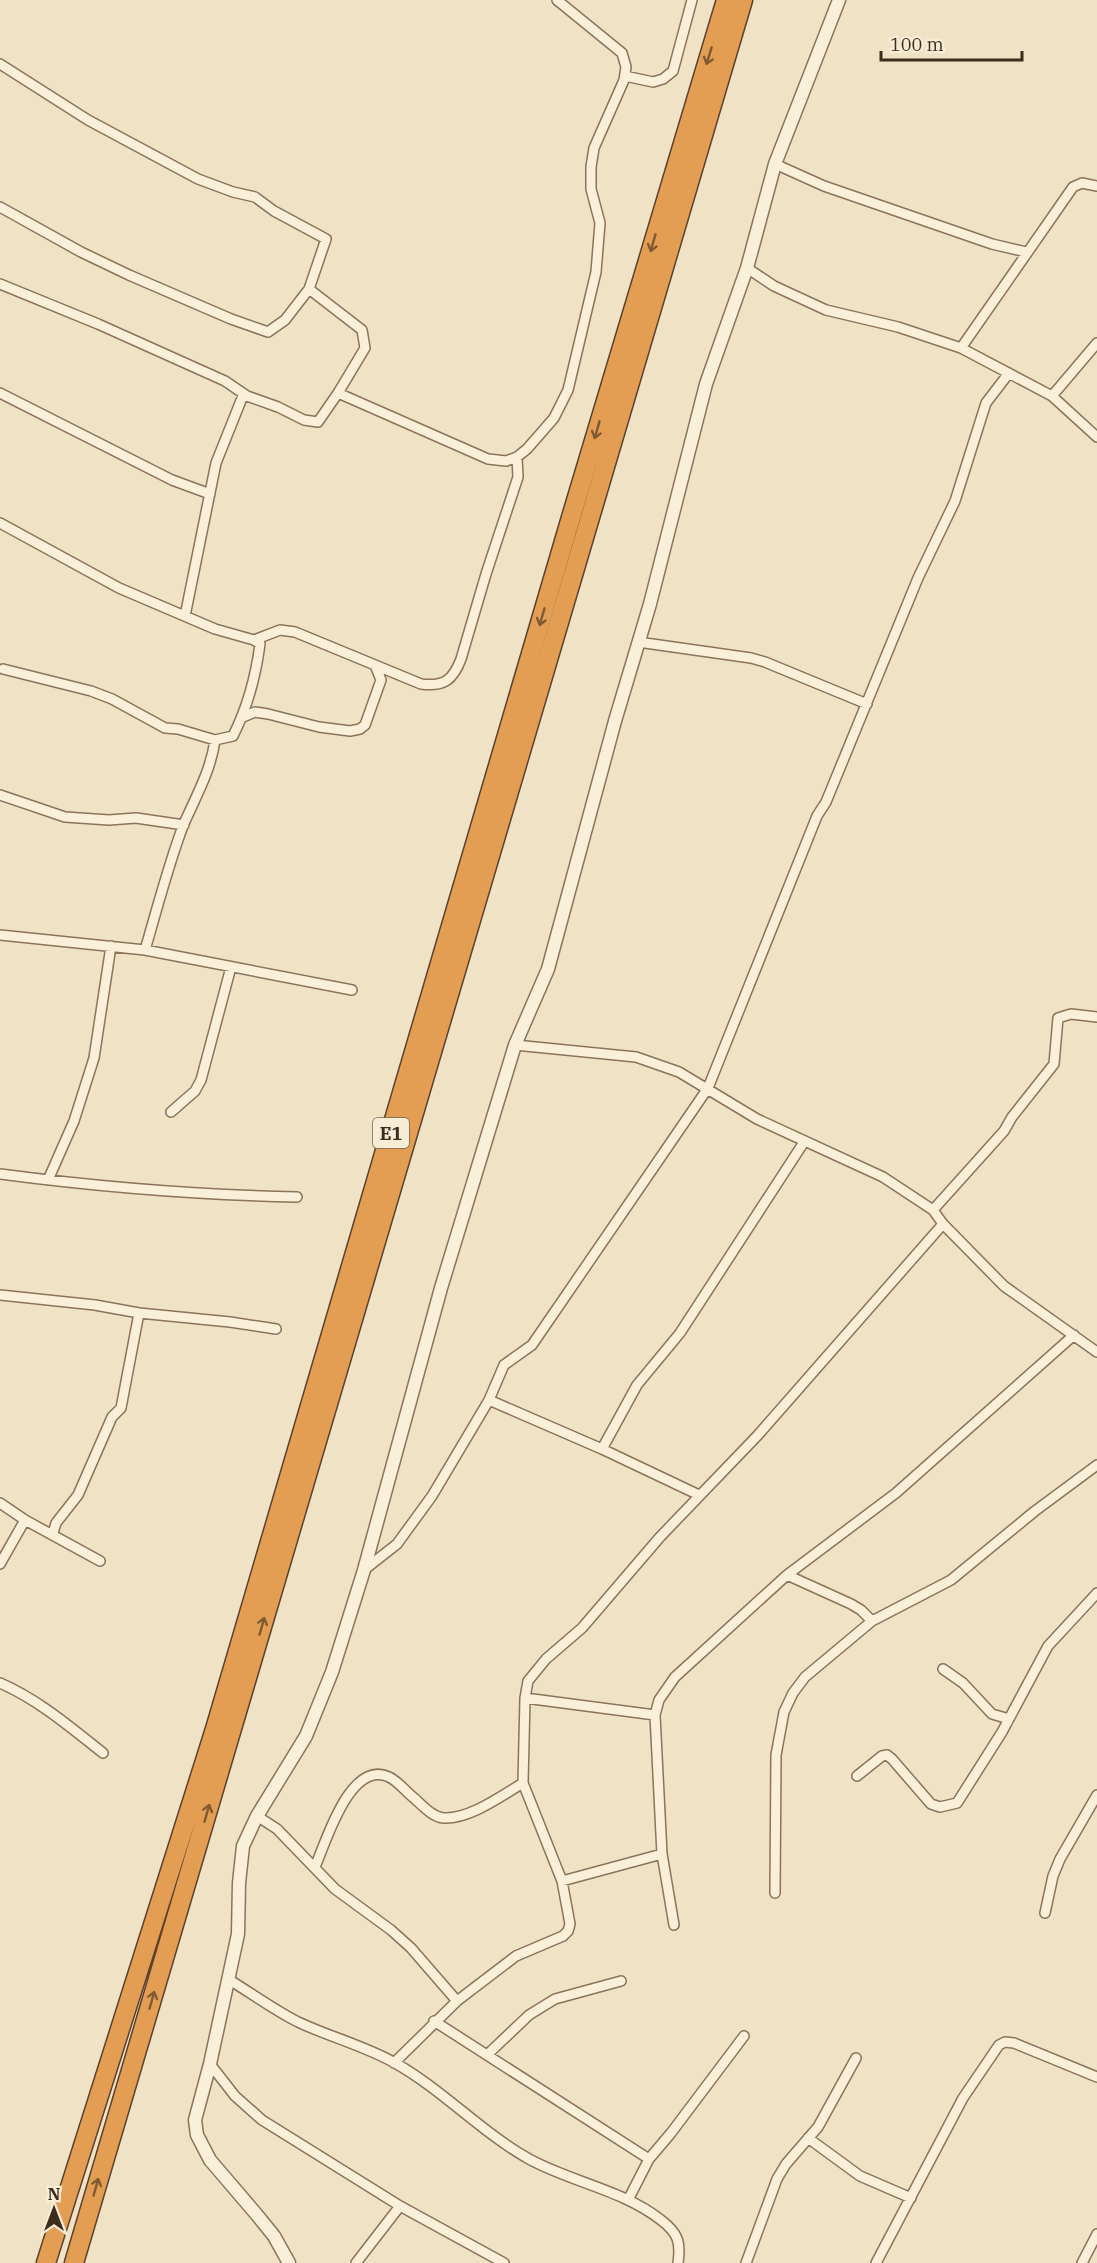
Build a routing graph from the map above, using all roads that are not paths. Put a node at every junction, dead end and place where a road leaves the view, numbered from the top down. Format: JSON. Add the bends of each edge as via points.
{"nodes":[{"id":1,"x":557,"y":0,"type":"edge"},
{"id":2,"x":692,"y":0,"type":"edge"},
{"id":3,"x":726,"y":0,"type":"edge"},
{"id":4,"x":743,"y":0,"type":"edge"},
{"id":5,"x":839,"y":0,"type":"edge"},
{"id":6,"x":0,"y":64,"type":"edge"},
{"id":7,"x":625,"y":76,"type":"junction"},
{"id":8,"x":775,"y":165,"type":"junction"},
{"id":9,"x":1097,"y":186,"type":"edge"},
{"id":10,"x":0,"y":207,"type":"edge"},
{"id":11,"x":1026,"y":252,"type":"junction"},
{"id":12,"x":747,"y":268,"type":"junction"},
{"id":13,"x":0,"y":284,"type":"edge"},
{"id":14,"x":309,"y":289,"type":"junction"},
{"id":15,"x":1097,"y":343,"type":"edge"},
{"id":16,"x":961,"y":348,"type":"junction"},
{"id":17,"x":1009,"y":374,"type":"junction"},
{"id":18,"x":0,"y":393,"type":"edge"},
{"id":19,"x":338,"y":393,"type":"junction"},
{"id":20,"x":247,"y":396,"type":"junction"},
{"id":21,"x":1052,"y":396,"type":"junction"},
{"id":22,"x":1097,"y":437,"type":"edge"},
{"id":23,"x":517,"y":457,"type":"junction"},
{"id":24,"x":210,"y":494,"type":"junction"},
{"id":25,"x":0,"y":523,"type":"edge"},
{"id":26,"x":185,"y":616,"type":"junction"},
{"id":27,"x":254,"y":640,"type":"junction"},
{"id":28,"x":638,"y":642,"type":"junction"},
{"id":29,"x":375,"y":665,"type":"junction"},
{"id":30,"x":1,"y":671,"type":"edge"},
{"id":31,"x":867,"y":704,"type":"junction"},
{"id":32,"x":243,"y":717,"type":"junction"},
{"id":33,"x":215,"y":740,"type":"junction"},
{"id":34,"x":0,"y":795,"type":"edge"},
{"id":35,"x":184,"y":825,"type":"junction"},
{"id":36,"x":0,"y":935,"type":"edge"},
{"id":37,"x":111,"y":946,"type":"junction"},
{"id":38,"x":145,"y":950,"type":"junction"},
{"id":39,"x":231,"y":967,"type":"junction"},
{"id":40,"x":352,"y":990,"type":"dead end"},
{"id":41,"x":1097,"y":1017,"type":"edge"},
{"id":42,"x":515,"y":1045,"type":"junction"},
{"id":43,"x":708,"y":1088,"type":"junction"},
{"id":44,"x":171,"y":1112,"type":"dead end"},
{"id":45,"x":804,"y":1142,"type":"junction"},
{"id":46,"x":0,"y":1174,"type":"edge"},
{"id":47,"x":48,"y":1180,"type":"junction"},
{"id":48,"x":297,"y":1197,"type":"dead end"},
{"id":49,"x":933,"y":1210,"type":"junction"},
{"id":50,"x":943,"y":1224,"type":"junction"},
{"id":51,"x":0,"y":1295,"type":"edge"},
{"id":52,"x":139,"y":1313,"type":"junction"},
{"id":53,"x":276,"y":1329,"type":"dead end"},
{"id":54,"x":1074,"y":1335,"type":"junction"},
{"id":55,"x":1097,"y":1352,"type":"edge"},
{"id":56,"x":489,"y":1400,"type":"junction"},
{"id":57,"x":602,"y":1449,"type":"junction"},
{"id":58,"x":1097,"y":1465,"type":"edge"},
{"id":59,"x":699,"y":1496,"type":"junction"},
{"id":60,"x":0,"y":1503,"type":"edge"},
{"id":61,"x":25,"y":1520,"type":"junction"},
{"id":62,"x":52,"y":1533,"type":"junction"},
{"id":63,"x":100,"y":1561,"type":"dead end"},
{"id":64,"x":0,"y":1564,"type":"edge"},
{"id":65,"x":364,"y":1570,"type":"junction"},
{"id":66,"x":787,"y":1575,"type":"junction"},
{"id":67,"x":1097,"y":1593,"type":"edge"},
{"id":68,"x":872,"y":1621,"type":"junction"},
{"id":69,"x":943,"y":1669,"type":"dead end"},
{"id":70,"x":0,"y":1683,"type":"edge"},
{"id":71,"x":525,"y":1698,"type":"junction"},
{"id":72,"x":655,"y":1715,"type":"junction"},
{"id":73,"x":1009,"y":1719,"type":"junction"},
{"id":74,"x":103,"y":1753,"type":"dead end"},
{"id":75,"x":857,"y":1776,"type":"dead end"},
{"id":76,"x":523,"y":1783,"type":"junction"},
{"id":77,"x":1097,"y":1795,"type":"edge"},
{"id":78,"x":257,"y":1816,"type":"junction"},
{"id":79,"x":662,"y":1854,"type":"junction"},
{"id":80,"x":315,"y":1867,"type":"junction"},
{"id":81,"x":562,"y":1881,"type":"junction"},
{"id":82,"x":775,"y":1893,"type":"dead end"},
{"id":83,"x":1045,"y":1913,"type":"dead end"},
{"id":84,"x":674,"y":1925,"type":"dead end"},
{"id":85,"x":228,"y":1979,"type":"junction"},
{"id":86,"x":621,"y":1981,"type":"dead end"},
{"id":87,"x":457,"y":2001,"type":"junction"},
{"id":88,"x":434,"y":2022,"type":"junction"},
{"id":89,"x":744,"y":2036,"type":"dead end"},
{"id":90,"x":488,"y":2054,"type":"junction"},
{"id":91,"x":856,"y":2058,"type":"dead end"},
{"id":92,"x":394,"y":2063,"type":"junction"},
{"id":93,"x":210,"y":2064,"type":"junction"},
{"id":94,"x":1097,"y":2077,"type":"edge"},
{"id":95,"x":808,"y":2138,"type":"junction"},
{"id":96,"x":649,"y":2159,"type":"junction"},
{"id":97,"x":911,"y":2198,"type":"junction"},
{"id":98,"x":628,"y":2200,"type":"junction"},
{"id":99,"x":400,"y":2206,"type":"junction"},
{"id":100,"x":1097,"y":2234,"type":"edge"},
{"id":101,"x":46,"y":2263,"type":"edge"},
{"id":102,"x":74,"y":2263,"type":"edge"},
{"id":103,"x":289,"y":2263,"type":"edge"},
{"id":104,"x":356,"y":2263,"type":"edge"},
{"id":105,"x":504,"y":2263,"type":"edge"},
{"id":106,"x":678,"y":2263,"type":"edge"},
{"id":107,"x":746,"y":2263,"type":"edge"},
{"id":108,"x":876,"y":2263,"type":"edge"},
{"id":109,"x":1082,"y":2263,"type":"edge"}],
"edges":[{"from":1,"to":7,"type":"street","via":[[622,53]]},
{"from":2,"to":7,"type":"street","via":[[673,71],[653,82]]},
{"from":3,"to":101,"type":"highway","number":"E1","one_way":true,"via":[[215,1729]]},
{"from":102,"to":4,"type":"highway","number":"E1","one_way":true},
{"from":5,"to":8,"type":"street"},
{"from":6,"to":14,"type":"street","via":[[88,120],[198,179],[255,197],[326,238]]},
{"from":7,"to":23,"type":"street","via":[[594,148],[591,189],[600,223],[597,262],[568,390],[554,418]]},
{"from":8,"to":11,"type":"street","via":[[824,186]]},
{"from":8,"to":12,"type":"street"},
{"from":9,"to":11,"type":"street","via":[[1082,183],[1073,187]]},
{"from":10,"to":14,"type":"street","via":[[129,275],[268,332],[285,320]]},
{"from":11,"to":16,"type":"street"},
{"from":12,"to":16,"type":"street","via":[[774,286],[826,310],[898,327]]},
{"from":12,"to":28,"type":"street","via":[[706,384]]},
{"from":13,"to":20,"type":"street","via":[[216,377]]},
{"from":14,"to":19,"type":"street","via":[[362,330],[365,348]]},
{"from":15,"to":21,"type":"street"},
{"from":16,"to":17,"type":"street"},
{"from":17,"to":21,"type":"street"},
{"from":17,"to":31,"type":"street","via":[[986,403],[955,501],[918,578]]},
{"from":18,"to":24,"type":"street","via":[[172,480]]},
{"from":19,"to":20,"type":"street","via":[[318,422]]},
{"from":19,"to":23,"type":"street","via":[[488,459],[506,461]]},
{"from":20,"to":24,"type":"street","via":[[242,398],[228,430]]},
{"from":21,"to":22,"type":"street"},
{"from":23,"to":29,"type":"street","via":[[518,477],[456,671],[435,686]]},
{"from":24,"to":26,"type":"street"},
{"from":25,"to":26,"type":"street","via":[[119,588]]},
{"from":26,"to":27,"type":"street"},
{"from":27,"to":29,"type":"street","via":[[280,630],[295,632]]},
{"from":27,"to":32,"type":"street","via":[[260,645]]},
{"from":28,"to":31,"type":"street","via":[[765,662]]},
{"from":28,"to":42,"type":"street","via":[[548,969]]},
{"from":29,"to":32,"type":"street","via":[[381,680],[365,725],[360,729],[319,727],[255,712]]},
{"from":30,"to":33,"type":"street","via":[[92,691],[165,728]]},
{"from":31,"to":43,"type":"street","via":[[817,816]]},
{"from":32,"to":33,"type":"street","via":[[233,736]]},
{"from":33,"to":35,"type":"street","via":[[195,804]]},
{"from":34,"to":35,"type":"street","via":[[65,817],[136,818]]},
{"from":35,"to":38,"type":"street"},
{"from":36,"to":37,"type":"street"},
{"from":37,"to":38,"type":"street"},
{"from":37,"to":47,"type":"street","via":[[94,1058],[74,1121]]},
{"from":38,"to":39,"type":"street"},
{"from":39,"to":40,"type":"street"},
{"from":39,"to":44,"type":"street","via":[[201,1080],[195,1091]]},
{"from":41,"to":49,"type":"street","via":[[1071,1014],[1058,1018],[1054,1064],[1004,1131]]},
{"from":42,"to":43,"type":"street","via":[[636,1057],[680,1072]]},
{"from":42,"to":65,"type":"street","via":[[441,1288]]},
{"from":43,"to":45,"type":"street"},
{"from":43,"to":56,"type":"street","via":[[532,1345],[504,1365]]},
{"from":45,"to":49,"type":"street","via":[[883,1177]]},
{"from":45,"to":57,"type":"street","via":[[680,1333],[637,1385]]},
{"from":46,"to":47,"type":"street"},
{"from":47,"to":48,"type":"street","via":[[216,1195]]},
{"from":49,"to":50,"type":"street"},
{"from":50,"to":54,"type":"street","via":[[1004,1286]]},
{"from":50,"to":59,"type":"street","via":[[758,1435]]},
{"from":51,"to":52,"type":"street"},
{"from":52,"to":53,"type":"street"},
{"from":52,"to":62,"type":"street","via":[[121,1408],[112,1417],[78,1495]]},
{"from":54,"to":55,"type":"street"},
{"from":54,"to":66,"type":"street","via":[[896,1493]]},
{"from":56,"to":57,"type":"street"},
{"from":56,"to":65,"type":"street","via":[[432,1496],[397,1544]]},
{"from":57,"to":59,"type":"street"},
{"from":58,"to":68,"type":"street","via":[[951,1580]]},
{"from":59,"to":71,"type":"street","via":[[582,1628],[535,1671],[528,1681]]},
{"from":60,"to":61,"type":"street"},
{"from":61,"to":62,"type":"street"},
{"from":61,"to":64,"type":"street"},
{"from":62,"to":63,"type":"street"},
{"from":65,"to":78,"type":"street","via":[[332,1672],[306,1736]]},
{"from":66,"to":68,"type":"street","via":[[851,1604]]},
{"from":66,"to":72,"type":"street","via":[[675,1677],[659,1700]]},
{"from":67,"to":73,"type":"street","via":[[1048,1646]]},
{"from":68,"to":82,"type":"street","via":[[806,1677],[784,1712],[776,1755]]},
{"from":69,"to":73,"type":"street","via":[[963,1683],[992,1714]]},
{"from":70,"to":74,"type":"street","via":[[53,1713]]},
{"from":71,"to":72,"type":"street"},
{"from":71,"to":76,"type":"street"},
{"from":72,"to":79,"type":"street"},
{"from":73,"to":75,"type":"street","via":[[957,1803],[948,1807],[931,1804],[887,1755]]},
{"from":76,"to":80,"type":"street","via":[[485,1806],[443,1818],[434,1815],[389,1777],[369,1776],[354,1785],[341,1806]]},
{"from":76,"to":81,"type":"street"},
{"from":77,"to":83,"type":"street","via":[[1060,1859]]},
{"from":78,"to":80,"type":"street","via":[[277,1829]]},
{"from":78,"to":85,"type":"street","via":[[243,1846],[238,1935]]},
{"from":79,"to":81,"type":"street"},
{"from":79,"to":84,"type":"street"},
{"from":80,"to":87,"type":"street","via":[[335,1889],[392,1930]]},
{"from":81,"to":87,"type":"street","via":[[568,1931],[516,1956]]},
{"from":85,"to":92,"type":"street","via":[[297,2022]]},
{"from":85,"to":93,"type":"street"},
{"from":86,"to":90,"type":"street","via":[[555,1999],[529,2015]]},
{"from":87,"to":88,"type":"street"},
{"from":88,"to":90,"type":"street"},
{"from":88,"to":92,"type":"street"},
{"from":89,"to":96,"type":"street"},
{"from":90,"to":96,"type":"street"},
{"from":91,"to":95,"type":"street"},
{"from":92,"to":98,"type":"street","via":[[521,2154]]},
{"from":93,"to":99,"type":"street","via":[[235,2096],[262,2120]]},
{"from":93,"to":103,"type":"street","via":[[195,2120],[197,2135],[210,2160],[274,2236]]},
{"from":94,"to":97,"type":"street","via":[[1014,2043],[999,2045],[963,2098]]},
{"from":95,"to":97,"type":"street","via":[[860,2176]]},
{"from":95,"to":107,"type":"street","via":[[777,2179]]},
{"from":96,"to":98,"type":"street"},
{"from":97,"to":108,"type":"street"},
{"from":98,"to":106,"type":"street","via":[[662,2220],[678,2238]]},
{"from":99,"to":104,"type":"street"},
{"from":99,"to":105,"type":"street"},
{"from":100,"to":109,"type":"street"}]}
